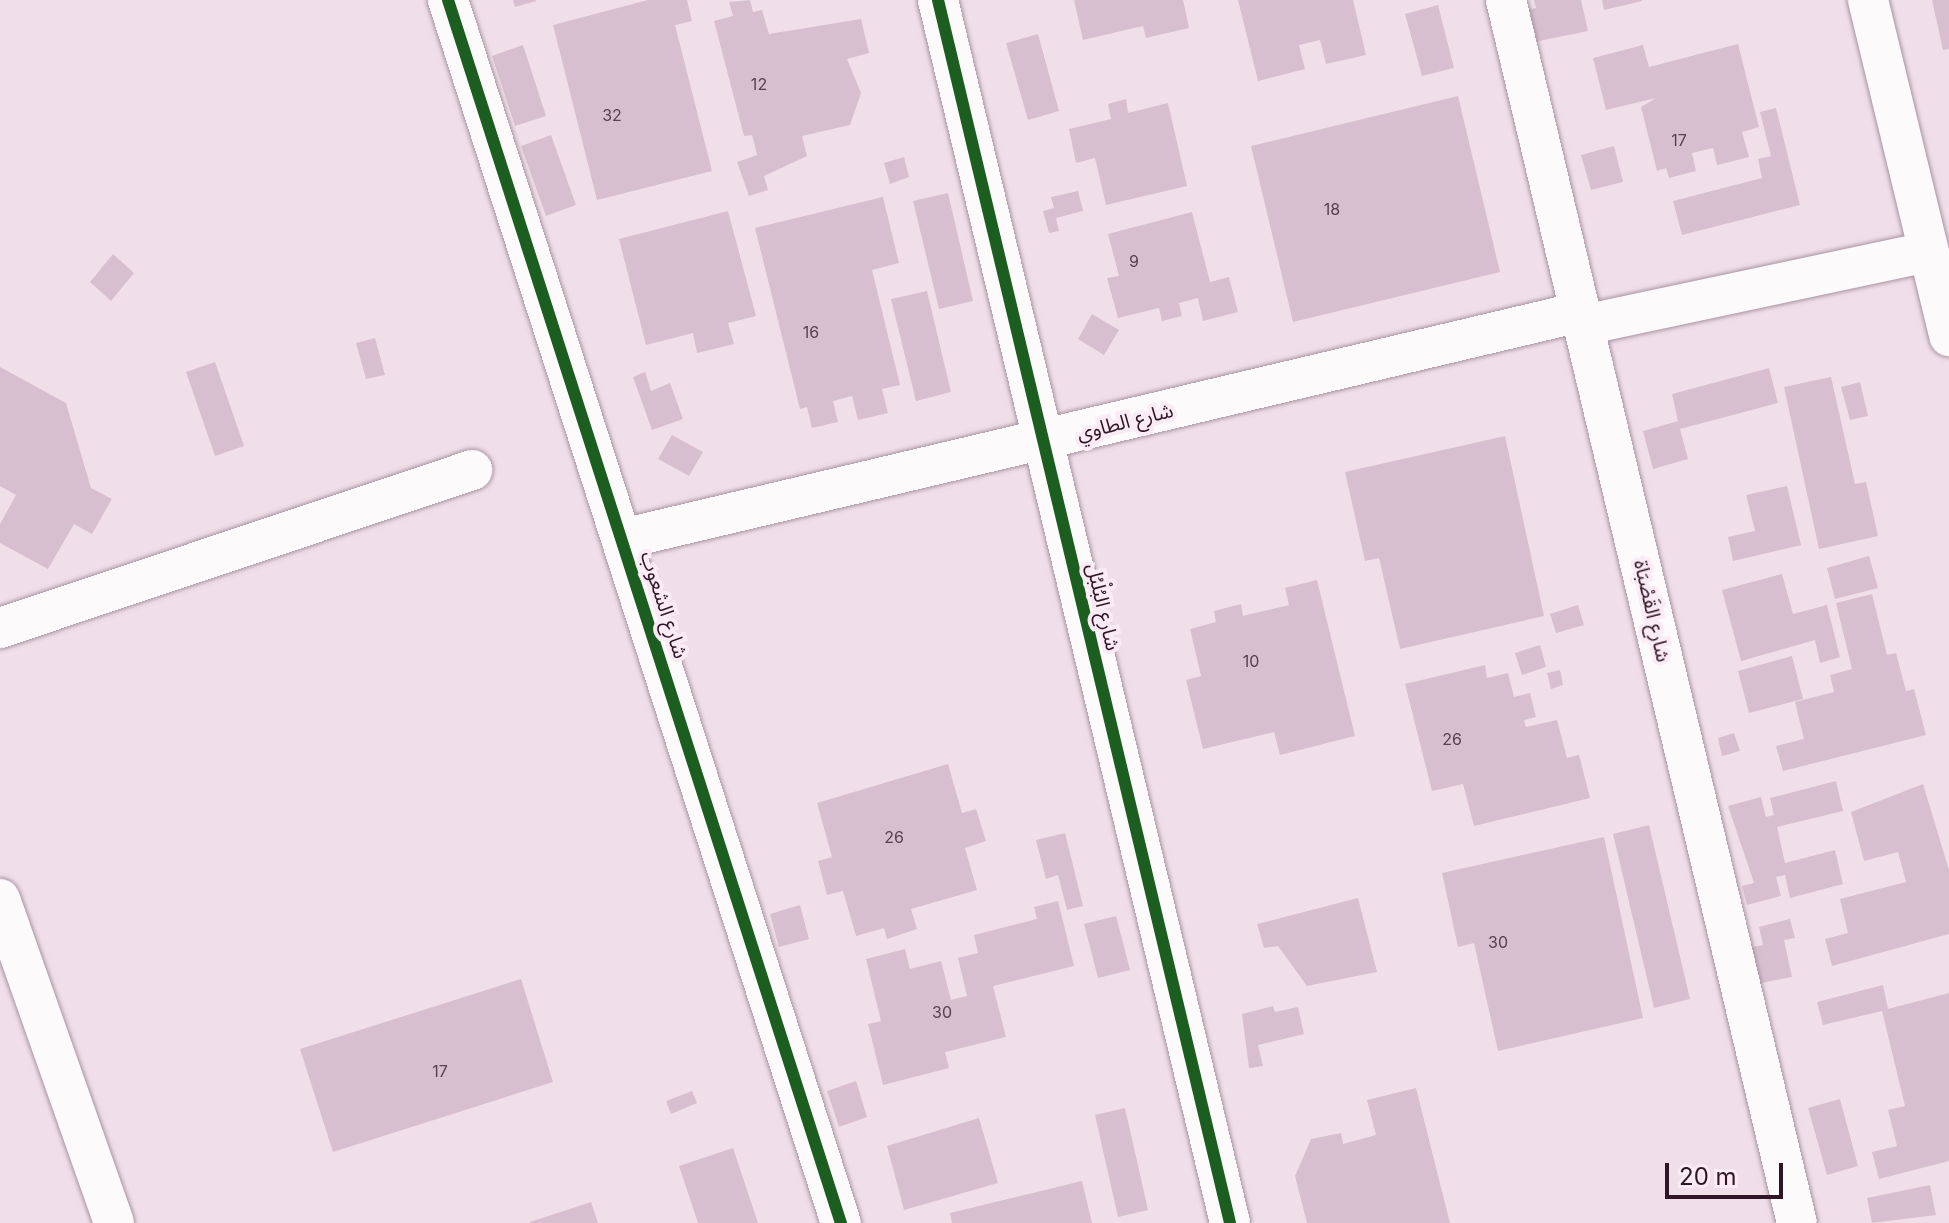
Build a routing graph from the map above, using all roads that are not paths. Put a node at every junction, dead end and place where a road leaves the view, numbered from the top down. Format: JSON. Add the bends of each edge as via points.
{"nodes":[{"id":1,"x":448,"y":0,"type":"edge"},
{"id":2,"x":938,"y":0,"type":"edge"},
{"id":3,"x":1506,"y":0,"type":"edge"},
{"id":4,"x":1868,"y":0,"type":"edge"},
{"id":5,"x":1938,"y":276,"type":"edge"},
{"id":6,"x":1582,"y":319,"type":"junction"},
{"id":7,"x":1949,"y":336,"type":"edge"},
{"id":8,"x":1043,"y":441,"type":"junction"},
{"id":9,"x":472,"y":470,"type":"dead end"},
{"id":10,"x":622,"y":539,"type":"junction"},
{"id":11,"x":0,"y":628,"type":"edge"},
{"id":12,"x":0,"y":899,"type":"edge"},
{"id":13,"x":114,"y":1223,"type":"edge"},
{"id":14,"x":841,"y":1223,"type":"edge"},
{"id":15,"x":1230,"y":1223,"type":"edge"},
{"id":16,"x":1797,"y":1223,"type":"edge"}],
"edges":[{"from":1,"to":10,"type":"street","name":"شارع الشعوب"},
{"from":2,"to":8,"type":"street","name":"شارع البُلْبُل"},
{"from":3,"to":6,"type":"street","name":"شارع القَصْبَاة"},
{"from":4,"to":5,"type":"street"},
{"from":5,"to":6,"type":"street","name":"شارع الطاوي"},
{"from":5,"to":7,"type":"street"},
{"from":6,"to":8,"type":"street","name":"شارع الطاوي"},
{"from":6,"to":16,"type":"street","name":"شارع القَصْبَاة"},
{"from":8,"to":10,"type":"street","name":"شارع الطاوي"},
{"from":8,"to":15,"type":"street","name":"شارع البُلْبُل"},
{"from":9,"to":11,"type":"street"},
{"from":10,"to":14,"type":"street","name":"شارع الشعوب"},
{"from":12,"to":13,"type":"street"}]}
